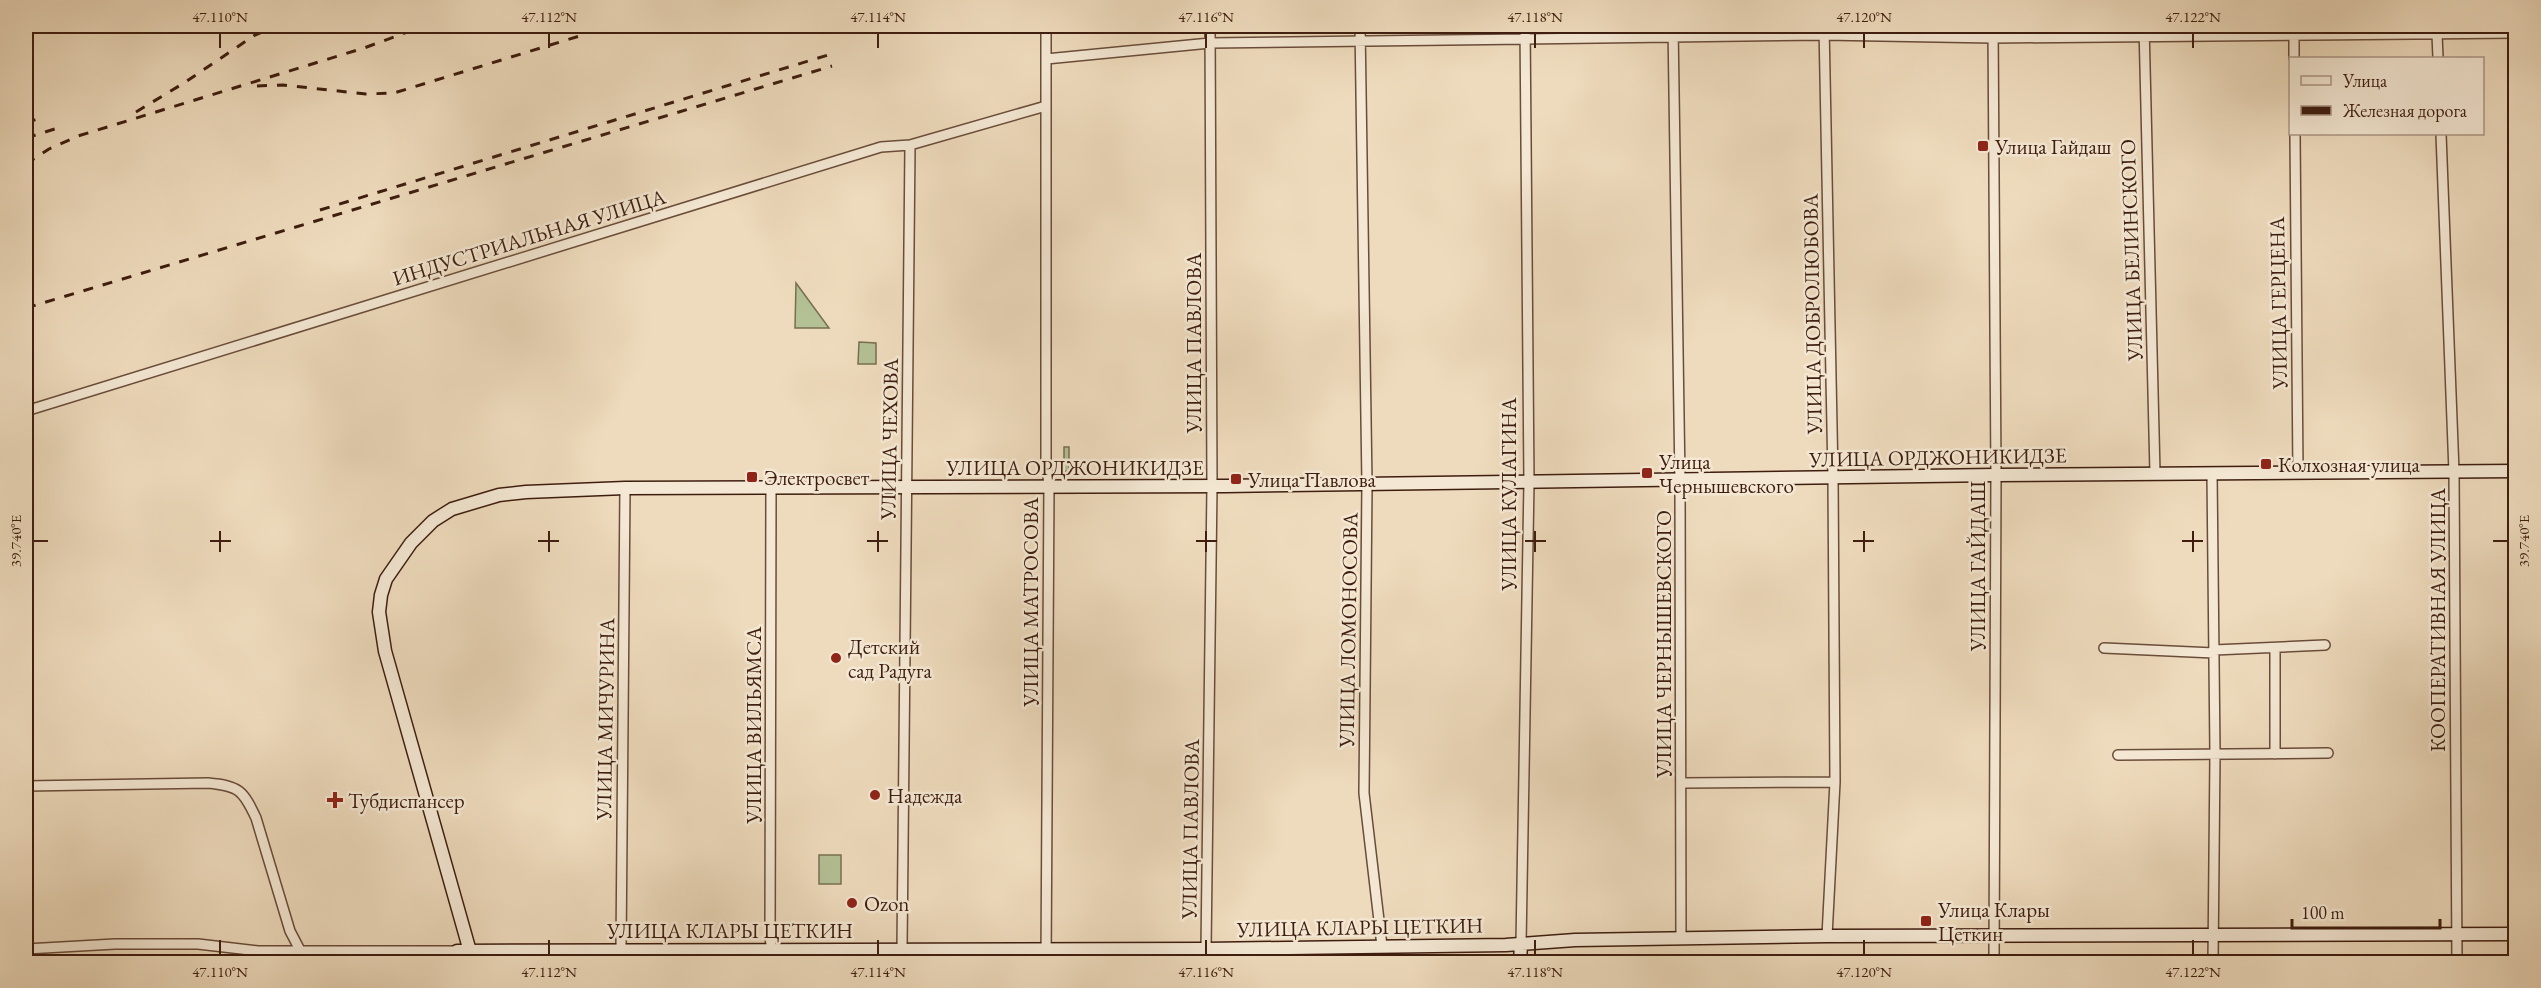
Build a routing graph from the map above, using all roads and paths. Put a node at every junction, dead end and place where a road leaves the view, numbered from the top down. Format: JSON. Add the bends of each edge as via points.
{"nodes":[{"id":1,"x":1046,"y":26,"type":"edge"},
{"id":2,"x":1210,"y":26,"type":"edge"},
{"id":3,"x":1360,"y":26,"type":"edge"},
{"id":4,"x":1525,"y":26,"type":"edge"},
{"id":5,"x":1673,"y":26,"type":"edge"},
{"id":6,"x":1993,"y":26,"type":"edge"},
{"id":7,"x":2144,"y":26,"type":"edge"},
{"id":8,"x":1824,"y":30,"type":"edge"},
{"id":9,"x":2516,"y":33,"type":"edge"},
{"id":10,"x":2438,"y":34,"type":"junction"},
{"id":11,"x":2294,"y":35,"type":"junction"},
{"id":12,"x":2144,"y":36,"type":"junction"},
{"id":13,"x":1672,"y":37,"type":"junction"},
{"id":14,"x":1525,"y":38,"type":"junction"},
{"id":15,"x":1993,"y":38,"type":"junction"},
{"id":16,"x":1360,"y":41,"type":"junction"},
{"id":17,"x":1210,"y":43,"type":"junction"},
{"id":18,"x":2294,"y":57,"type":"edge"},
{"id":19,"x":2438,"y":57,"type":"edge"},
{"id":20,"x":1046,"y":58,"type":"junction"},
{"id":21,"x":1046,"y":106,"type":"junction"},
{"id":22,"x":2295,"y":135,"type":"edge"},
{"id":23,"x":2441,"y":135,"type":"edge"},
{"id":24,"x":910,"y":144,"type":"junction"},
{"id":25,"x":26,"y":411,"type":"edge"},
{"id":26,"x":2516,"y":471,"type":"edge"},
{"id":27,"x":2454,"y":472,"type":"junction"},
{"id":28,"x":2155,"y":473,"type":"junction"},
{"id":29,"x":2212,"y":473,"type":"junction"},
{"id":30,"x":2298,"y":473,"type":"junction"},
{"id":31,"x":1996,"y":475,"type":"junction"},
{"id":32,"x":1833,"y":477,"type":"junction"},
{"id":33,"x":1680,"y":481,"type":"junction"},
{"id":34,"x":1529,"y":482,"type":"junction"},
{"id":35,"x":1367,"y":484,"type":"junction"},
{"id":36,"x":1049,"y":486,"type":"junction"},
{"id":37,"x":1212,"y":486,"type":"junction"},
{"id":38,"x":625,"y":488,"type":"junction"},
{"id":39,"x":771,"y":488,"type":"junction"},
{"id":40,"x":906,"y":488,"type":"junction"},
{"id":41,"x":2325,"y":645,"type":"dead end"},
{"id":42,"x":2104,"y":648,"type":"dead end"},
{"id":43,"x":2275,"y":648,"type":"junction"},
{"id":44,"x":2214,"y":652,"type":"junction"},
{"id":45,"x":2328,"y":753,"type":"dead end"},
{"id":46,"x":2215,"y":754,"type":"junction"},
{"id":47,"x":2276,"y":754,"type":"junction"},
{"id":48,"x":2118,"y":755,"type":"dead end"},
{"id":49,"x":1835,"y":782,"type":"junction"},
{"id":50,"x":1682,"y":783,"type":"junction"},
{"id":51,"x":26,"y":786,"type":"edge"},
{"id":52,"x":460,"y":923,"type":"junction"},
{"id":53,"x":2213,"y":934,"type":"junction"},
{"id":54,"x":2457,"y":934,"type":"junction"},
{"id":55,"x":2516,"y":934,"type":"edge"},
{"id":56,"x":1994,"y":935,"type":"junction"},
{"id":57,"x":1827,"y":936,"type":"junction"},
{"id":58,"x":1681,"y":939,"type":"junction"},
{"id":59,"x":1521,"y":944,"type":"junction"},
{"id":60,"x":1382,"y":946,"type":"junction"},
{"id":61,"x":1046,"y":948,"type":"junction"},
{"id":62,"x":26,"y":949,"type":"edge"},
{"id":63,"x":772,"y":949,"type":"junction"},
{"id":64,"x":902,"y":949,"type":"junction"},
{"id":65,"x":1206,"y":949,"type":"junction"},
{"id":66,"x":621,"y":950,"type":"junction"},
{"id":67,"x":301,"y":952,"type":"junction"},
{"id":68,"x":455,"y":957,"type":"edge"},
{"id":69,"x":472,"y":957,"type":"edge"},
{"id":70,"x":303,"y":963,"type":"edge"},
{"id":71,"x":774,"y":963,"type":"edge"},
{"id":72,"x":1046,"y":963,"type":"edge"},
{"id":73,"x":1520,"y":963,"type":"edge"},
{"id":74,"x":1994,"y":963,"type":"edge"},
{"id":75,"x":2213,"y":963,"type":"edge"},
{"id":76,"x":2457,"y":963,"type":"edge"}],
"edges":[{"from":1,"to":20,"type":"street","name":"УЛИЦА МАТРОСОВА"},
{"from":2,"to":17,"type":"street","name":"УЛИЦА ПАВЛОВА"},
{"from":3,"to":16,"type":"street","name":"УЛИЦА ЛОМОНОСОВА"},
{"from":4,"to":14,"type":"street","name":"УЛИЦА КУЛАГИНА"},
{"from":5,"to":13,"type":"street","name":"УЛИЦА ЧЕРНЫШЕВСКОГО"},
{"from":6,"to":15,"type":"street","name":"УЛИЦА ГАЙДАШ"},
{"from":7,"to":12,"type":"street","name":"УЛИЦА БЕЛИНСКОГО"},
{"from":8,"to":13,"type":"street"},
{"from":8,"to":15,"type":"street"},
{"from":8,"to":32,"type":"street","name":"УЛИЦА ДОБРОЛЮБОВА"},
{"from":9,"to":10,"type":"street"},
{"from":10,"to":11,"type":"street"},
{"from":10,"to":19,"type":"street"},
{"from":11,"to":12,"type":"street"},
{"from":11,"to":18,"type":"street"},
{"from":12,"to":15,"type":"street"},
{"from":12,"to":28,"type":"street","name":"УЛИЦА БЕЛИНСКОГО"},
{"from":13,"to":14,"type":"street"},
{"from":13,"to":33,"type":"street","name":"УЛИЦА ЧЕРНЫШЕВСКОГО"},
{"from":14,"to":16,"type":"street"},
{"from":14,"to":34,"type":"street","name":"УЛИЦА КУЛАГИНА"},
{"from":15,"to":31,"type":"street","name":"УЛИЦА ГАЙДАШ"},
{"from":16,"to":17,"type":"street"},
{"from":16,"to":35,"type":"street","name":"УЛИЦА ЛОМОНОСОВА"},
{"from":17,"to":20,"type":"street"},
{"from":17,"to":37,"type":"street","name":"УЛИЦА ПАВЛОВА"},
{"from":20,"to":21,"type":"street","name":"УЛИЦА МАТРОСОВА"},
{"from":21,"to":24,"type":"street","name":"ИНДУСТРИАЛЬНАЯ УЛИЦА"},
{"from":21,"to":36,"type":"street","name":"УЛИЦА МАТРОСОВА"},
{"from":22,"to":30,"type":"street","name":"УЛИЦА ГЕРЦЕНА"},
{"from":23,"to":27,"type":"street","name":"КООПЕРАТИВНАЯ УЛИЦА"},
{"from":24,"to":25,"type":"street","name":"ИНДУСТРИАЛЬНАЯ УЛИЦА","via":[[881,147]]},
{"from":24,"to":40,"type":"street","name":"УЛИЦА ЧЕХОВА"},
{"from":26,"to":27,"type":"street","name":"УЛИЦА ОРДЖОНИКИДЗЕ"},
{"from":27,"to":30,"type":"street","name":"УЛИЦА ОРДЖОНИКИДЗЕ"},
{"from":27,"to":54,"type":"street","name":"КООПЕРАТИВНАЯ УЛИЦА"},
{"from":28,"to":29,"type":"street","name":"УЛИЦА ОРДЖОНИКИДЗЕ"},
{"from":28,"to":31,"type":"street","name":"УЛИЦА ОРДЖОНИКИДЗЕ"},
{"from":29,"to":30,"type":"street","name":"УЛИЦА ОРДЖОНИКИДЗЕ"},
{"from":29,"to":44,"type":"street"},
{"from":31,"to":32,"type":"street","name":"УЛИЦА ОРДЖОНИКИДЗЕ"},
{"from":31,"to":56,"type":"street","name":"УЛИЦА ГАЙДАШ"},
{"from":32,"to":33,"type":"street","name":"УЛИЦА ОРДЖОНИКИДЗЕ"},
{"from":32,"to":49,"type":"street","name":"УЛИЦА ДОБРОЛЮБОВА"},
{"from":33,"to":34,"type":"street","name":"УЛИЦА ОРДЖОНИКИДЗЕ"},
{"from":33,"to":50,"type":"street","name":"УЛИЦА ЧЕРНЫШЕВСКОГО"},
{"from":34,"to":35,"type":"street","name":"УЛИЦА ОРДЖОНИКИДЗЕ"},
{"from":34,"to":59,"type":"street","name":"УЛИЦА КУЛАГИНА"},
{"from":35,"to":37,"type":"street","name":"УЛИЦА ОРДЖОНИКИДЗЕ"},
{"from":35,"to":60,"type":"street","name":"УЛИЦА ЛОМОНОСОВА","via":[[1364,793]]},
{"from":36,"to":37,"type":"street","name":"УЛИЦА ОРДЖОНИКИДЗЕ"},
{"from":36,"to":40,"type":"street","name":"УЛИЦА ОРДЖОНИКИДЗЕ"},
{"from":36,"to":61,"type":"street","name":"УЛИЦА МАТРОСОВА"},
{"from":37,"to":65,"type":"street","name":"УЛИЦА ПАВЛОВА"},
{"from":38,"to":39,"type":"street","name":"УЛИЦА ОРДЖОНИКИДЗЕ"},
{"from":38,"to":52,"type":"street","name":"УЛИЦА ОРДЖОНИКИДЗЕ","via":[[499,495],[452,509],[424,529],[386,579],[379,612],[384,651]]},
{"from":38,"to":66,"type":"street","name":"УЛИЦА МИЧУРИНА"},
{"from":39,"to":40,"type":"street","name":"УЛИЦА ОРДЖОНИКИДЗЕ"},
{"from":39,"to":63,"type":"street","name":"УЛИЦА ВИЛЬЯМСА"},
{"from":40,"to":64,"type":"street","name":"УЛИЦА ЧЕХОВА"},
{"from":41,"to":43,"type":"street"},
{"from":42,"to":44,"type":"street"},
{"from":43,"to":44,"type":"street"},
{"from":43,"to":47,"type":"street"},
{"from":44,"to":46,"type":"street"},
{"from":45,"to":47,"type":"street"},
{"from":46,"to":47,"type":"street"},
{"from":46,"to":48,"type":"street"},
{"from":46,"to":53,"type":"street"},
{"from":49,"to":50,"type":"street"},
{"from":49,"to":57,"type":"street","name":"УЛИЦА ДОБРОЛЮБОВА"},
{"from":50,"to":58,"type":"street","name":"УЛИЦА ЧЕРНЫШЕВСКОГО"},
{"from":51,"to":67,"type":"street","via":[[208,783],[239,789],[256,818],[290,931]]},
{"from":52,"to":68,"type":"street"},
{"from":52,"to":69,"type":"street","name":"УЛИЦА ОРДЖОНИКИДЗЕ"},
{"from":53,"to":54,"type":"street","name":"УЛИЦА КЛАРЫ ЦЕТКИН"},
{"from":53,"to":56,"type":"street","name":"УЛИЦА КЛАРЫ ЦЕТКИН"},
{"from":53,"to":75,"type":"street"},
{"from":54,"to":55,"type":"street","name":"УЛИЦА КЛАРЫ ЦЕТКИН"},
{"from":54,"to":76,"type":"street","name":"КООПЕРАТИВНАЯ УЛИЦА"},
{"from":56,"to":57,"type":"street","name":"УЛИЦА КЛАРЫ ЦЕТКИН"},
{"from":56,"to":74,"type":"street","name":"УЛИЦА ГАЙДАШ"},
{"from":57,"to":58,"type":"street","name":"УЛИЦА КЛАРЫ ЦЕТКИН"},
{"from":58,"to":59,"type":"street","name":"УЛИЦА КЛАРЫ ЦЕТКИН"},
{"from":59,"to":60,"type":"street","name":"УЛИЦА КЛАРЫ ЦЕТКИН"},
{"from":59,"to":73,"type":"street","name":"УЛИЦА КУЛАГИНА"},
{"from":60,"to":65,"type":"street","name":"УЛИЦА КЛАРЫ ЦЕТКИН"},
{"from":61,"to":64,"type":"street","name":"УЛИЦА КЛАРЫ ЦЕТКИН"},
{"from":61,"to":65,"type":"street","name":"УЛИЦА КЛАРЫ ЦЕТКИН"},
{"from":61,"to":72,"type":"street","name":"УЛИЦА МАТРОСОВА"},
{"from":62,"to":67,"type":"street","name":"УЛИЦА КЛАРЫ ЦЕТКИН","via":[[198,944]]},
{"from":63,"to":64,"type":"street","name":"УЛИЦА КЛАРЫ ЦЕТКИН"},
{"from":63,"to":66,"type":"street","name":"УЛИЦА КЛАРЫ ЦЕТКИН"},
{"from":63,"to":71,"type":"street","name":"УЛИЦА ВИЛЬЯМСА"},
{"from":66,"to":69,"type":"street","name":"УЛИЦА КЛАРЫ ЦЕТКИН"},
{"from":67,"to":68,"type":"street","name":"УЛИЦА КЛАРЫ ЦЕТКИН"},
{"from":67,"to":70,"type":"street"},
{"from":68,"to":69,"type":"street","name":"УЛИЦА КЛАРЫ ЦЕТКИН"}]}
